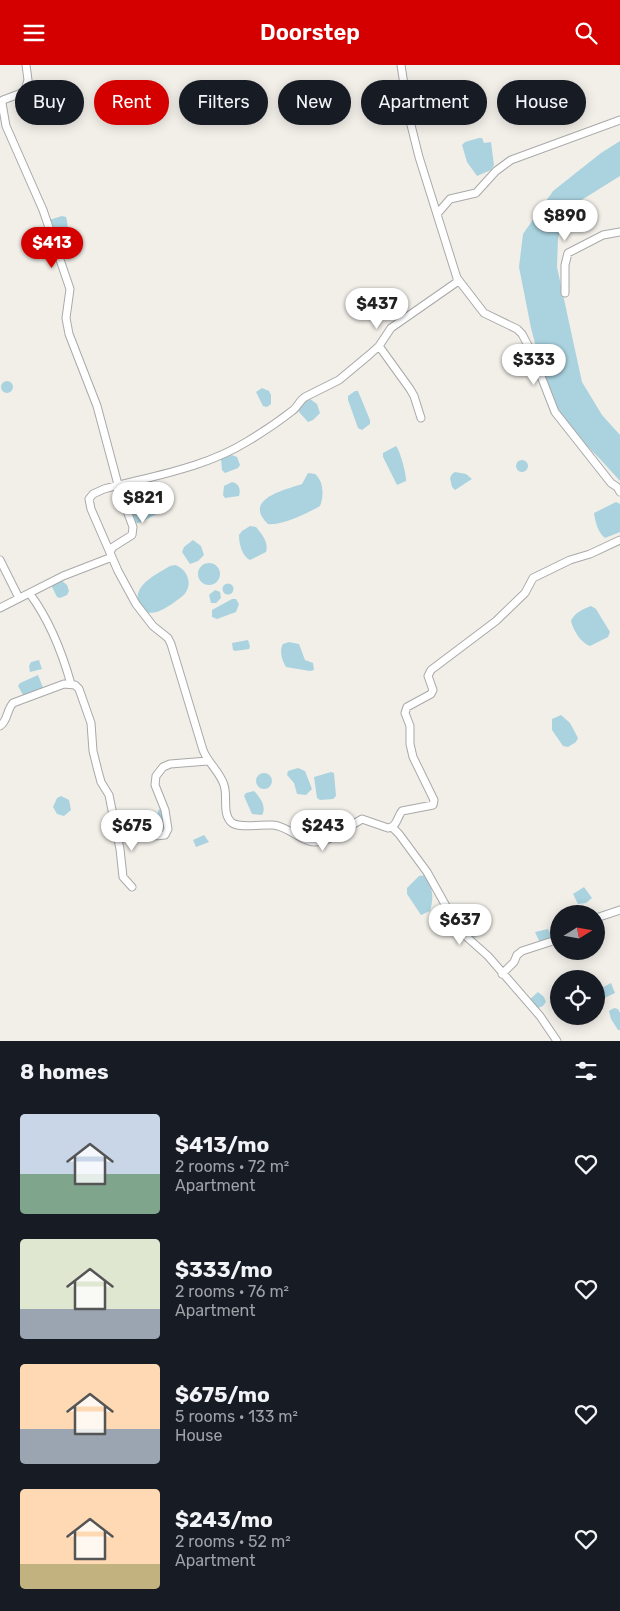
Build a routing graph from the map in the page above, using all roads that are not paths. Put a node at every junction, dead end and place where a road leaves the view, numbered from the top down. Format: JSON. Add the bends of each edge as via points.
{"nodes":[{"id":1,"x":26,"y":65,"type":"edge"},
{"id":2,"x":401,"y":65,"type":"edge"},
{"id":3,"x":620,"y":120,"type":"edge"},
{"id":4,"x":437,"y":213,"type":"junction"},
{"id":5,"x":620,"y":232,"type":"edge"},
{"id":6,"x":458,"y":278,"type":"junction"},
{"id":7,"x":565,"y":293,"type":"dead end"},
{"id":8,"x":379,"y":346,"type":"junction"},
{"id":9,"x":420,"y":418,"type":"dead end"},
{"id":10,"x":118,"y":485,"type":"junction"},
{"id":11,"x":620,"y":492,"type":"edge"},
{"id":12,"x":620,"y":540,"type":"edge"},
{"id":13,"x":111,"y":554,"type":"junction"},
{"id":14,"x":0,"y":560,"type":"edge"},
{"id":15,"x":30,"y":594,"type":"junction"},
{"id":16,"x":19,"y":598,"type":"junction"},
{"id":17,"x":0,"y":608,"type":"edge"},
{"id":18,"x":71,"y":683,"type":"junction"},
{"id":19,"x":0,"y":726,"type":"edge"},
{"id":20,"x":208,"y":761,"type":"junction"},
{"id":21,"x":115,"y":825,"type":"junction"},
{"id":22,"x":392,"y":827,"type":"junction"},
{"id":23,"x":132,"y":887,"type":"dead end"},
{"id":24,"x":620,"y":910,"type":"edge"},
{"id":25,"x":605,"y":916,"type":"edge"},
{"id":26,"x":550,"y":942,"type":"edge"},
{"id":27,"x":502,"y":973,"type":"junction"},
{"id":28,"x":557,"y":1041,"type":"edge"}],
"edges":[{"from":1,"to":10,"type":"street","via":[[28,80],[25,90],[2,103],[6,126],[43,210],[66,275],[70,289],[66,318],[69,334],[97,406]]},
{"from":2,"to":4,"type":"street","via":[[409,117]]},
{"from":3,"to":4,"type":"street","via":[[511,160],[476,193],[450,199]]},
{"from":4,"to":6,"type":"street"},
{"from":5,"to":7,"type":"street","via":[[603,235],[568,253]]},
{"from":6,"to":8,"type":"street","via":[[454,285],[391,327]]},
{"from":6,"to":11,"type":"street","via":[[484,313],[522,334],[555,412]]},
{"from":8,"to":9,"type":"street","via":[[410,389]]},
{"from":8,"to":10,"type":"street","via":[[339,380],[304,397],[295,410],[223,455]]},
{"from":10,"to":13,"type":"street","via":[[133,530],[132,535],[113,547]]},
{"from":10,"to":13,"type":"street","via":[[89,499]]},
{"from":12,"to":22,"type":"street","via":[[533,578],[525,593],[496,621],[431,671],[428,676],[433,690],[431,694],[407,707],[405,713],[410,725],[413,757],[435,802],[429,807],[402,811]]},
{"from":13,"to":15,"type":"street"},
{"from":13,"to":20,"type":"street","via":[[136,604],[153,626],[168,638],[198,739]]},
{"from":14,"to":16,"type":"street"},
{"from":15,"to":16,"type":"street"},
{"from":15,"to":18,"type":"street","via":[[55,638]]},
{"from":16,"to":17,"type":"street"},
{"from":18,"to":19,"type":"street","via":[[13,703],[6,721]]},
{"from":18,"to":21,"type":"street","via":[[79,689],[91,723],[96,766],[109,795]]},
{"from":20,"to":21,"type":"street","via":[[163,767],[156,776],[155,785],[168,819],[165,835],[132,833]]},
{"from":20,"to":22,"type":"street","via":[[225,786],[227,816],[233,824],[274,825],[315,843],[362,819]]},
{"from":21,"to":23,"type":"street","via":[[124,877]]},
{"from":22,"to":27,"type":"street","via":[[427,872],[460,931]]},
{"from":24,"to":25,"type":"street"},
{"from":26,"to":27,"type":"street","via":[[522,951]]},
{"from":27,"to":28,"type":"street","via":[[540,1016]]}]}
